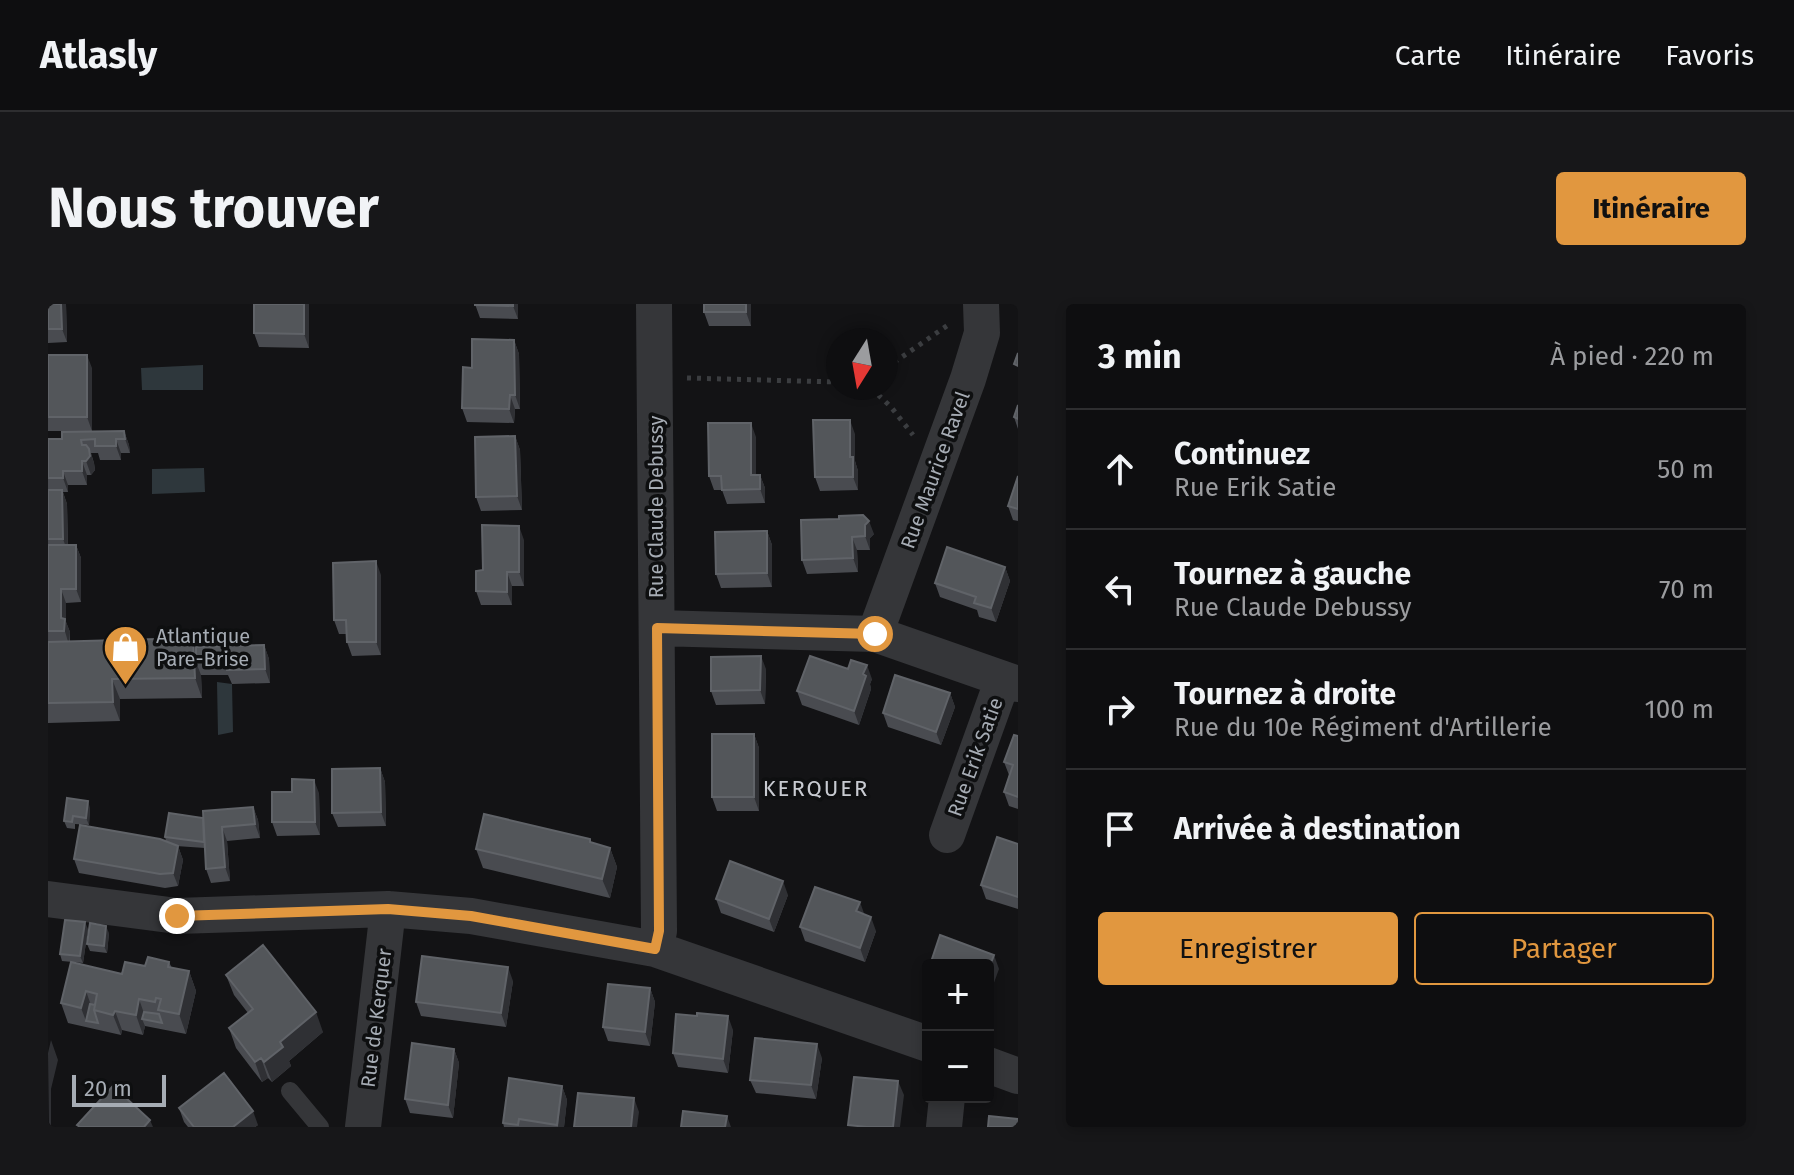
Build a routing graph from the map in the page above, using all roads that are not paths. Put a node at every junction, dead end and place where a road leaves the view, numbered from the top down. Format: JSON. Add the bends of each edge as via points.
{"nodes":[{"id":1,"x":654,"y":304,"type":"edge"},
{"id":2,"x":968,"y":312,"type":"edge"},
{"id":3,"x":657,"y":628,"type":"junction"},
{"id":4,"x":875,"y":634,"type":"junction"},
{"id":5,"x":1011,"y":682,"type":"edge"},
{"id":6,"x":947,"y":835,"type":"dead end"},
{"id":7,"x":48,"y":899,"type":"edge"},
{"id":8,"x":388,"y":909,"type":"junction"},
{"id":9,"x":655,"y":949,"type":"junction"},
{"id":10,"x":922,"y":1042,"type":"edge"},
{"id":11,"x":994,"y":1067,"type":"edge"},
{"id":12,"x":1018,"y":1076,"type":"edge"},
{"id":13,"x":290,"y":1091,"type":"dead end"},
{"id":14,"x":946,"y":1103,"type":"edge"},
{"id":15,"x":320,"y":1127,"type":"edge"},
{"id":16,"x":363,"y":1127,"type":"edge"},
{"id":17,"x":944,"y":1127,"type":"edge"}],
"edges":[{"from":1,"to":3,"type":"street","name":"Rue Claude Debussy"},
{"from":2,"to":4,"type":"street","name":"Rue Maurice Ravel","via":[[982,333]]},
{"from":3,"to":4,"type":"street","name":"Rue Erik Satie"},
{"from":3,"to":9,"type":"street","name":"Rue Claude Debussy"},
{"from":4,"to":5,"type":"street","name":"Rue Erik Satie"},
{"from":5,"to":6,"type":"street","name":"Rue Erik Satie"},
{"from":7,"to":8,"type":"street","via":[[177,916]]},
{"from":8,"to":9,"type":"street","via":[[471,916]]},
{"from":8,"to":16,"type":"street","name":"Rue de Kerquer"},
{"from":9,"to":10,"type":"street"},
{"from":11,"to":12,"type":"street"},
{"from":13,"to":15,"type":"lane"},
{"from":14,"to":17,"type":"street"}]}
